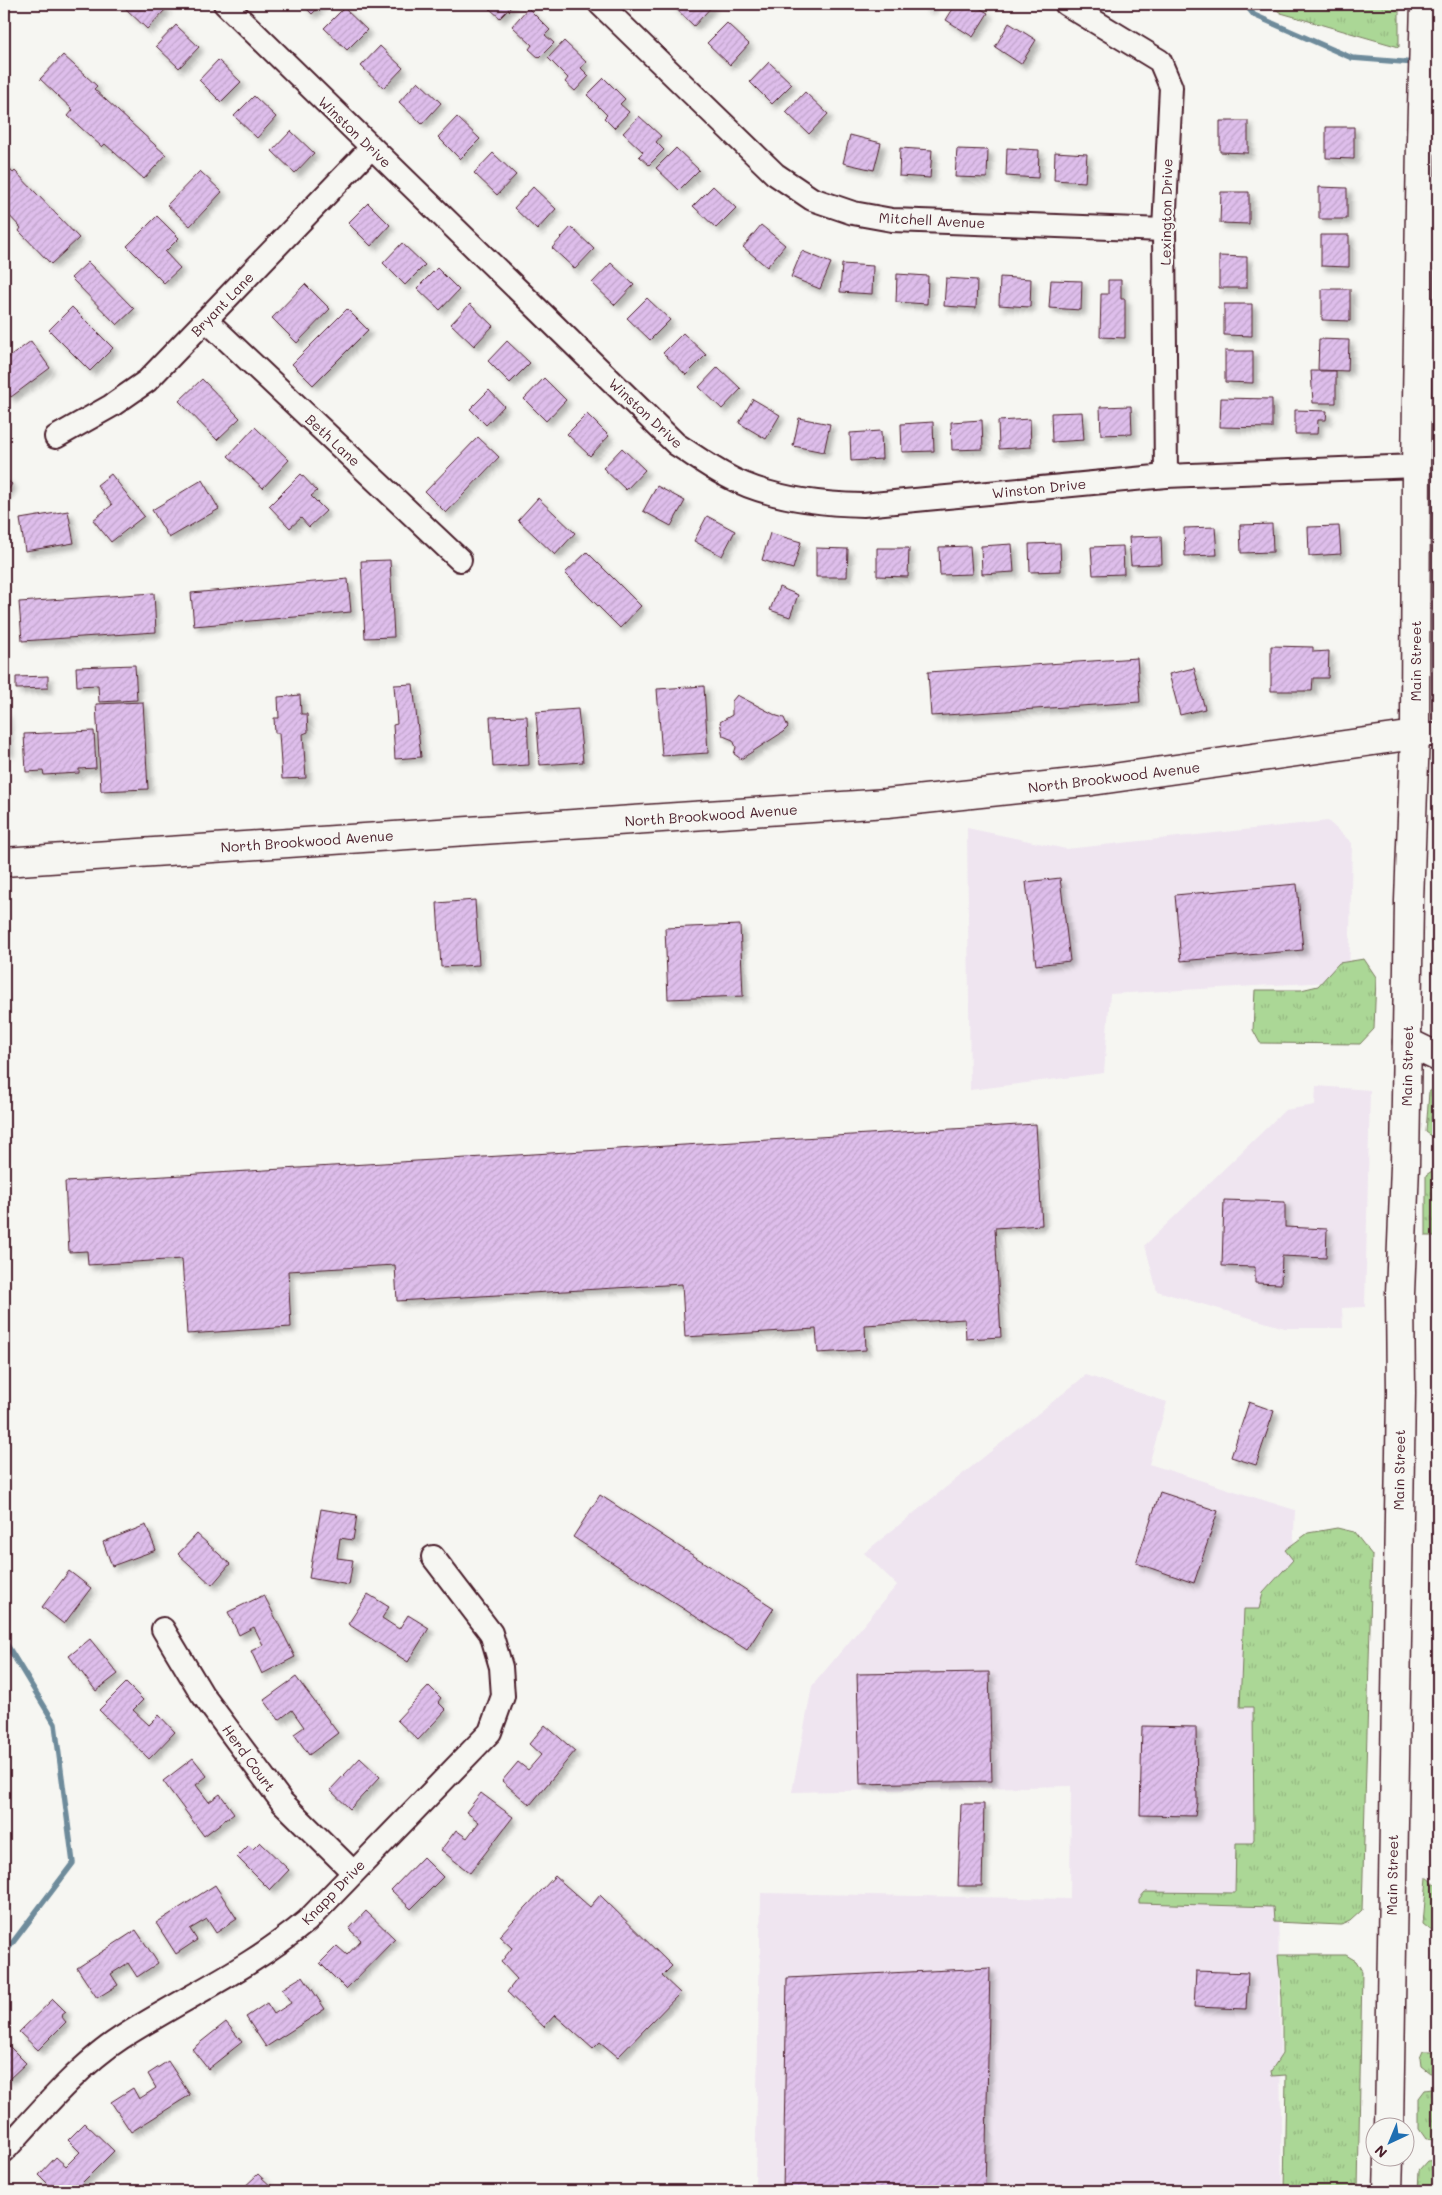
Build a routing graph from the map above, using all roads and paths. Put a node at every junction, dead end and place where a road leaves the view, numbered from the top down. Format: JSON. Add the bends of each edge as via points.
{"nodes":[{"id":1,"x":225,"y":4,"type":"edge"},
{"id":2,"x":600,"y":4,"type":"edge"},
{"id":3,"x":1066,"y":4,"type":"edge"},
{"id":4,"x":1426,"y":4,"type":"edge"},
{"id":5,"x":371,"y":148,"type":"junction"},
{"id":6,"x":1164,"y":230,"type":"junction"},
{"id":7,"x":206,"y":320,"type":"junction"},
{"id":8,"x":56,"y":437,"type":"dead end"},
{"id":9,"x":1416,"y":466,"type":"junction"},
{"id":10,"x":1166,"y":476,"type":"junction"},
{"id":11,"x":460,"y":560,"type":"dead end"},
{"id":12,"x":1427,"y":735,"type":"edge"},
{"id":13,"x":4,"y":862,"type":"edge"},
{"id":14,"x":1408,"y":1042,"type":"junction"},
{"id":15,"x":1438,"y":1057,"type":"edge"},
{"id":16,"x":433,"y":1557,"type":"dead end"},
{"id":17,"x":163,"y":1629,"type":"dead end"},
{"id":18,"x":353,"y":1872,"type":"junction"},
{"id":19,"x":1389,"y":2118,"type":"edge"},
{"id":20,"x":4,"y":2151,"type":"edge"},
{"id":21,"x":1389,"y":2168,"type":"edge"},
{"id":22,"x":1388,"y":2191,"type":"edge"}],
"edges":[{"from":1,"to":5,"type":"street","name":"Winston Drive"},
{"from":2,"to":6,"type":"street","name":"Mitchell Avenue","via":[[775,174],[812,199],[853,213],[892,220]]},
{"from":3,"to":6,"type":"street","name":"Lexington Drive","via":[[1160,61],[1171,87]]},
{"from":4,"to":9,"type":"main road","name":"Main Street"},
{"from":5,"to":7,"type":"street","name":"Bryant Lane"},
{"from":5,"to":10,"type":"street","name":"Winston Drive","via":[[676,444],[726,476],[771,494],[824,504],[863,505]]},
{"from":6,"to":10,"type":"street","name":"Lexington Drive"},
{"from":7,"to":8,"type":"street","name":"Bryant Lane","via":[[147,381]]},
{"from":7,"to":11,"type":"street","name":"Beth Lane"},
{"from":9,"to":10,"type":"street","name":"Winston Drive"},
{"from":9,"to":12,"type":"main road","name":"Main Street"},
{"from":12,"to":13,"type":"main road","name":"North Brookwood Avenue","via":[[1092,781],[887,804]]},
{"from":12,"to":14,"type":"main road","name":"Main Street","via":[[1409,901]]},
{"from":14,"to":15,"type":"main road"},
{"from":14,"to":19,"type":"main road","name":"Main Street","via":[[1400,1294]]},
{"from":16,"to":18,"type":"street","name":"Knapp Drive","via":[[491,1633],[501,1667],[503,1696],[490,1732]]},
{"from":17,"to":18,"type":"street","name":"Herd Court","via":[[202,1694],[282,1802]]},
{"from":18,"to":20,"type":"street","name":"Knapp Drive","via":[[307,1921],[280,1944],[120,2039],[73,2077]]},
{"from":21,"to":22,"type":"main road"}]}
